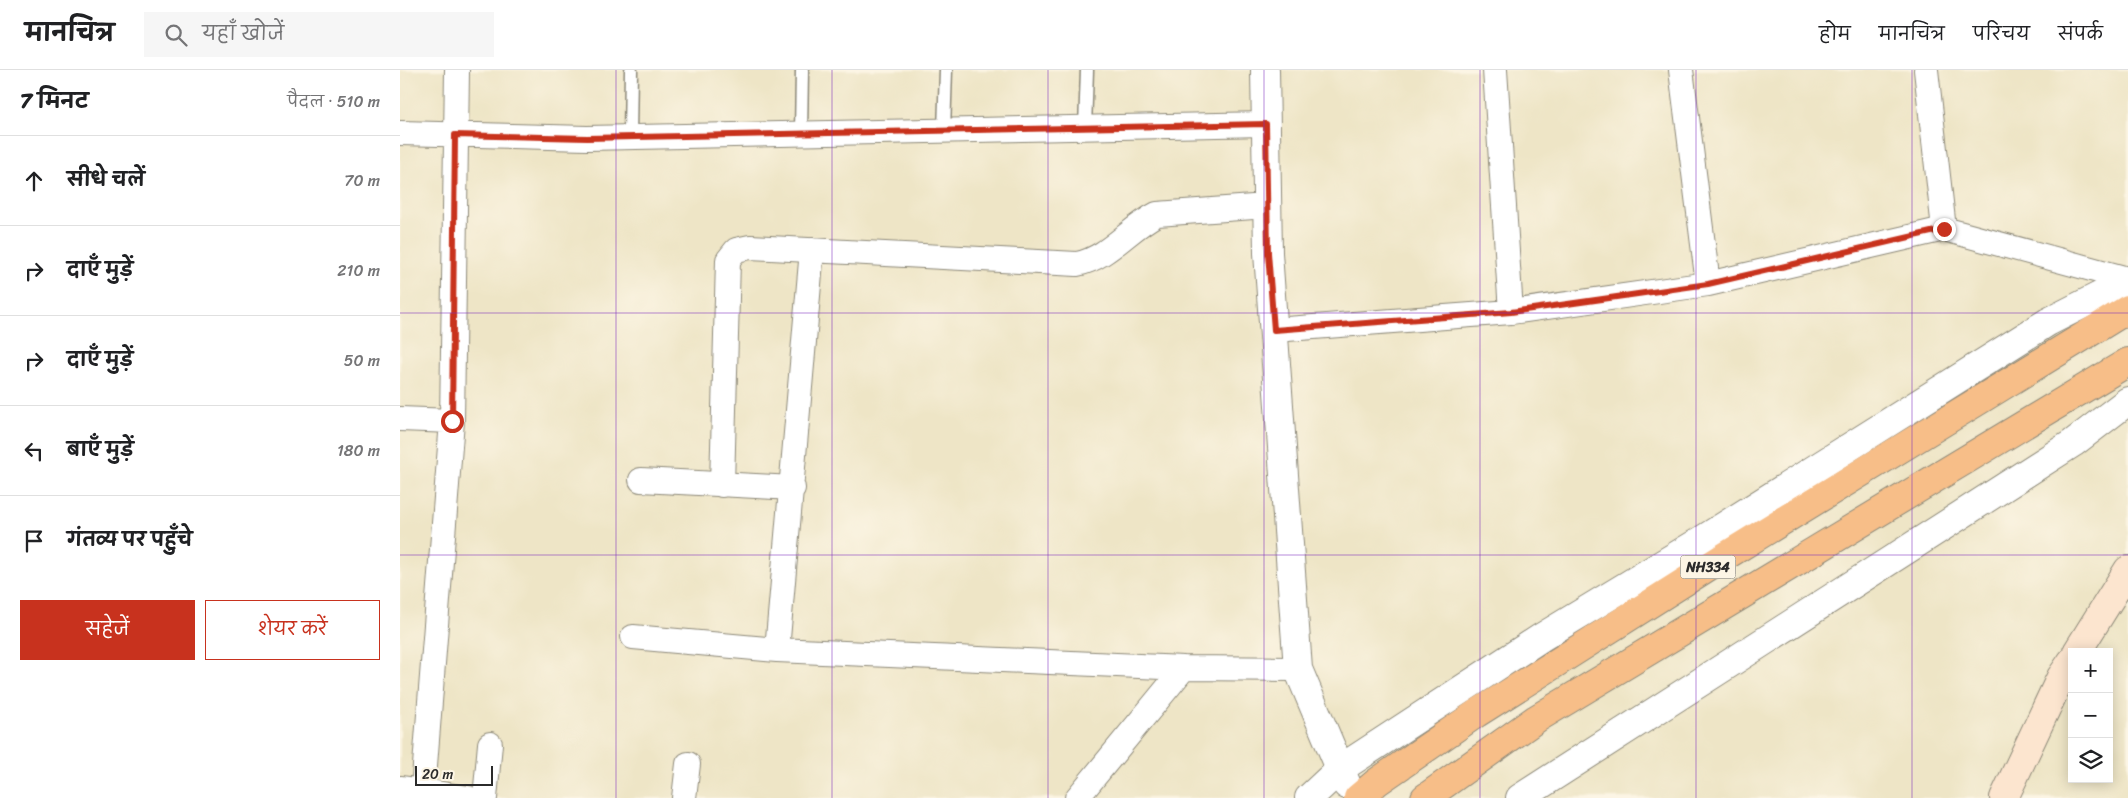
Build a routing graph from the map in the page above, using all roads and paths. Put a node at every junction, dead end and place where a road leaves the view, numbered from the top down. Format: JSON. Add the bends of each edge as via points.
{"nodes":[{"id":1,"x":457,"y":70,"type":"edge"},
{"id":2,"x":631,"y":70,"type":"edge"},
{"id":3,"x":802,"y":70,"type":"edge"},
{"id":4,"x":946,"y":70,"type":"edge"},
{"id":5,"x":1087,"y":70,"type":"edge"},
{"id":6,"x":1265,"y":70,"type":"edge"},
{"id":7,"x":1495,"y":70,"type":"edge"},
{"id":8,"x":1681,"y":70,"type":"edge"},
{"id":9,"x":1926,"y":70,"type":"edge"},
{"id":10,"x":1266,"y":124,"type":"junction"},
{"id":11,"x":1085,"y":128,"type":"junction"},
{"id":12,"x":944,"y":131,"type":"junction"},
{"id":13,"x":400,"y":133,"type":"edge"},
{"id":14,"x":801,"y":134,"type":"junction"},
{"id":15,"x":455,"y":135,"type":"junction"},
{"id":16,"x":630,"y":138,"type":"junction"},
{"id":17,"x":1267,"y":206,"type":"junction"},
{"id":18,"x":1944,"y":229,"type":"junction"},
{"id":19,"x":812,"y":250,"type":"junction"},
{"id":20,"x":2128,"y":279,"type":"edge"},
{"id":21,"x":1708,"y":284,"type":"junction"},
{"id":22,"x":2128,"y":286,"type":"edge"},
{"id":23,"x":2128,"y":309,"type":"edge"},
{"id":24,"x":1511,"y":312,"type":"junction"},
{"id":25,"x":1274,"y":330,"type":"junction"},
{"id":26,"x":2128,"y":362,"type":"edge"},
{"id":27,"x":2128,"y":401,"type":"edge"},
{"id":28,"x":400,"y":419,"type":"edge"},
{"id":29,"x":452,"y":421,"type":"junction"},
{"id":30,"x":641,"y":480,"type":"dead end"},
{"id":31,"x":722,"y":485,"type":"junction"},
{"id":32,"x":793,"y":488,"type":"junction"},
{"id":33,"x":2128,"y":570,"type":"edge"},
{"id":34,"x":633,"y":637,"type":"dead end"},
{"id":35,"x":2079,"y":648,"type":"edge"},
{"id":36,"x":777,"y":650,"type":"junction"},
{"id":37,"x":2068,"y":667,"type":"edge"},
{"id":38,"x":1184,"y":668,"type":"junction"},
{"id":39,"x":1298,"y":669,"type":"junction"},
{"id":40,"x":490,"y":744,"type":"dead end"},
{"id":41,"x":688,"y":764,"type":"dead end"},
{"id":42,"x":1340,"y":770,"type":"junction"},
{"id":43,"x":411,"y":790,"type":"edge"},
{"id":44,"x":468,"y":798,"type":"edge"},
{"id":45,"x":485,"y":798,"type":"edge"},
{"id":46,"x":684,"y":798,"type":"edge"},
{"id":47,"x":1077,"y":798,"type":"edge"},
{"id":48,"x":1309,"y":798,"type":"edge"},
{"id":49,"x":1353,"y":798,"type":"edge"},
{"id":50,"x":1358,"y":798,"type":"edge"},
{"id":51,"x":1425,"y":798,"type":"edge"},
{"id":52,"x":1520,"y":798,"type":"edge"},
{"id":53,"x":2004,"y":798,"type":"edge"}],
"edges":[{"from":1,"to":15,"type":"street"},
{"from":2,"to":16,"type":"lane"},
{"from":3,"to":14,"type":"lane"},
{"from":4,"to":12,"type":"lane"},
{"from":5,"to":11,"type":"lane"},
{"from":6,"to":10,"type":"street"},
{"from":7,"to":24,"type":"street"},
{"from":8,"to":21,"type":"street"},
{"from":9,"to":18,"type":"street"},
{"from":10,"to":11,"type":"street"},
{"from":10,"to":17,"type":"street"},
{"from":11,"to":12,"type":"street"},
{"from":12,"to":14,"type":"street"},
{"from":13,"to":15,"type":"street"},
{"from":14,"to":16,"type":"street"},
{"from":15,"to":16,"type":"street"},
{"from":15,"to":29,"type":"street"},
{"from":17,"to":19,"type":"street","via":[[1157,214],[1091,261],[1077,264]]},
{"from":17,"to":25,"type":"street"},
{"from":18,"to":20,"type":"street"},
{"from":18,"to":21,"type":"street"},
{"from":19,"to":31,"type":"street","via":[[750,247],[736,250],[728,260]]},
{"from":19,"to":32,"type":"street"},
{"from":21,"to":24,"type":"street"},
{"from":22,"to":42,"type":"street","via":[[2103,294],[2048,322],[1542,637]]},
{"from":23,"to":50,"type":"highway","number":"NH334","via":[[1722,558],[1477,713]]},
{"from":24,"to":25,"type":"street"},
{"from":25,"to":39,"type":"street"},
{"from":26,"to":51,"type":"highway","number":"NH334","via":[[1536,719]]},
{"from":27,"to":52,"type":"street","via":[[2073,443]]},
{"from":28,"to":29,"type":"street"},
{"from":29,"to":43,"type":"street"},
{"from":30,"to":31,"type":"street"},
{"from":31,"to":32,"type":"street"},
{"from":32,"to":36,"type":"street"},
{"from":33,"to":35,"type":"main road"},
{"from":34,"to":36,"type":"street"},
{"from":36,"to":38,"type":"street"},
{"from":37,"to":53,"type":"main road"},
{"from":38,"to":39,"type":"street"},
{"from":38,"to":47,"type":"street"},
{"from":39,"to":42,"type":"street"},
{"from":40,"to":45,"type":"street"},
{"from":41,"to":46,"type":"street"},
{"from":42,"to":48,"type":"street"},
{"from":42,"to":49,"type":"street"},
{"from":43,"to":44,"type":"street"}]}
